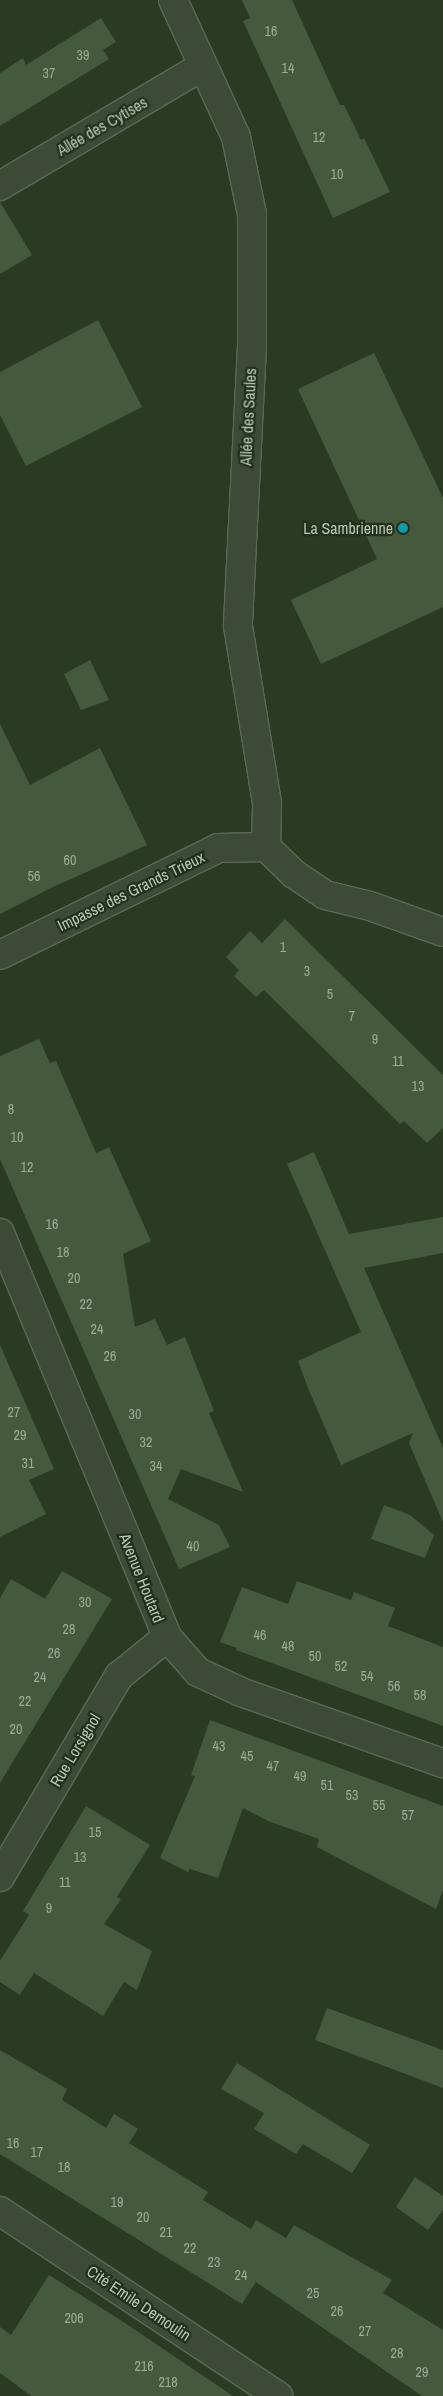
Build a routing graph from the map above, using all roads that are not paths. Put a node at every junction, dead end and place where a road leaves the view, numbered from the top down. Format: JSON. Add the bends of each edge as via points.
{"nodes":[{"id":1,"x":173,"y":0,"type":"edge"},
{"id":2,"x":203,"y":66,"type":"junction"},
{"id":3,"x":0,"y":186,"type":"edge"},
{"id":4,"x":266,"y":848,"type":"junction"},
{"id":5,"x":443,"y":932,"type":"edge"},
{"id":6,"x":0,"y":955,"type":"edge"},
{"id":7,"x":0,"y":1233,"type":"edge"},
{"id":8,"x":167,"y":1637,"type":"junction"},
{"id":9,"x":443,"y":1763,"type":"edge"},
{"id":10,"x":0,"y":1877,"type":"edge"},
{"id":11,"x":0,"y":2210,"type":"edge"},
{"id":12,"x":278,"y":2396,"type":"edge"}],
"edges":[{"from":1,"to":2,"type":"street","name":"Allée des Saules"},
{"from":2,"to":3,"type":"street","name":"Allée des Cytises"},
{"from":2,"to":4,"type":"street","name":"Allée des Saules","via":[[236,137],[252,214],[252,346],[238,626],[267,804]]},
{"from":4,"to":5,"type":"street","via":[[294,874],[325,894]]},
{"from":4,"to":6,"type":"street","name":"Impasse des Grands Trieux","via":[[218,848]]},
{"from":7,"to":8,"type":"street","name":"Avenue Houtard"},
{"from":8,"to":9,"type":"street","name":"Avenue Houtard","via":[[198,1672],[241,1692]]},
{"from":8,"to":10,"type":"street","name":"Rue Lorsignol","via":[[119,1676]]},
{"from":11,"to":12,"type":"street","name":"Cité Emile Demoulin"}]}
